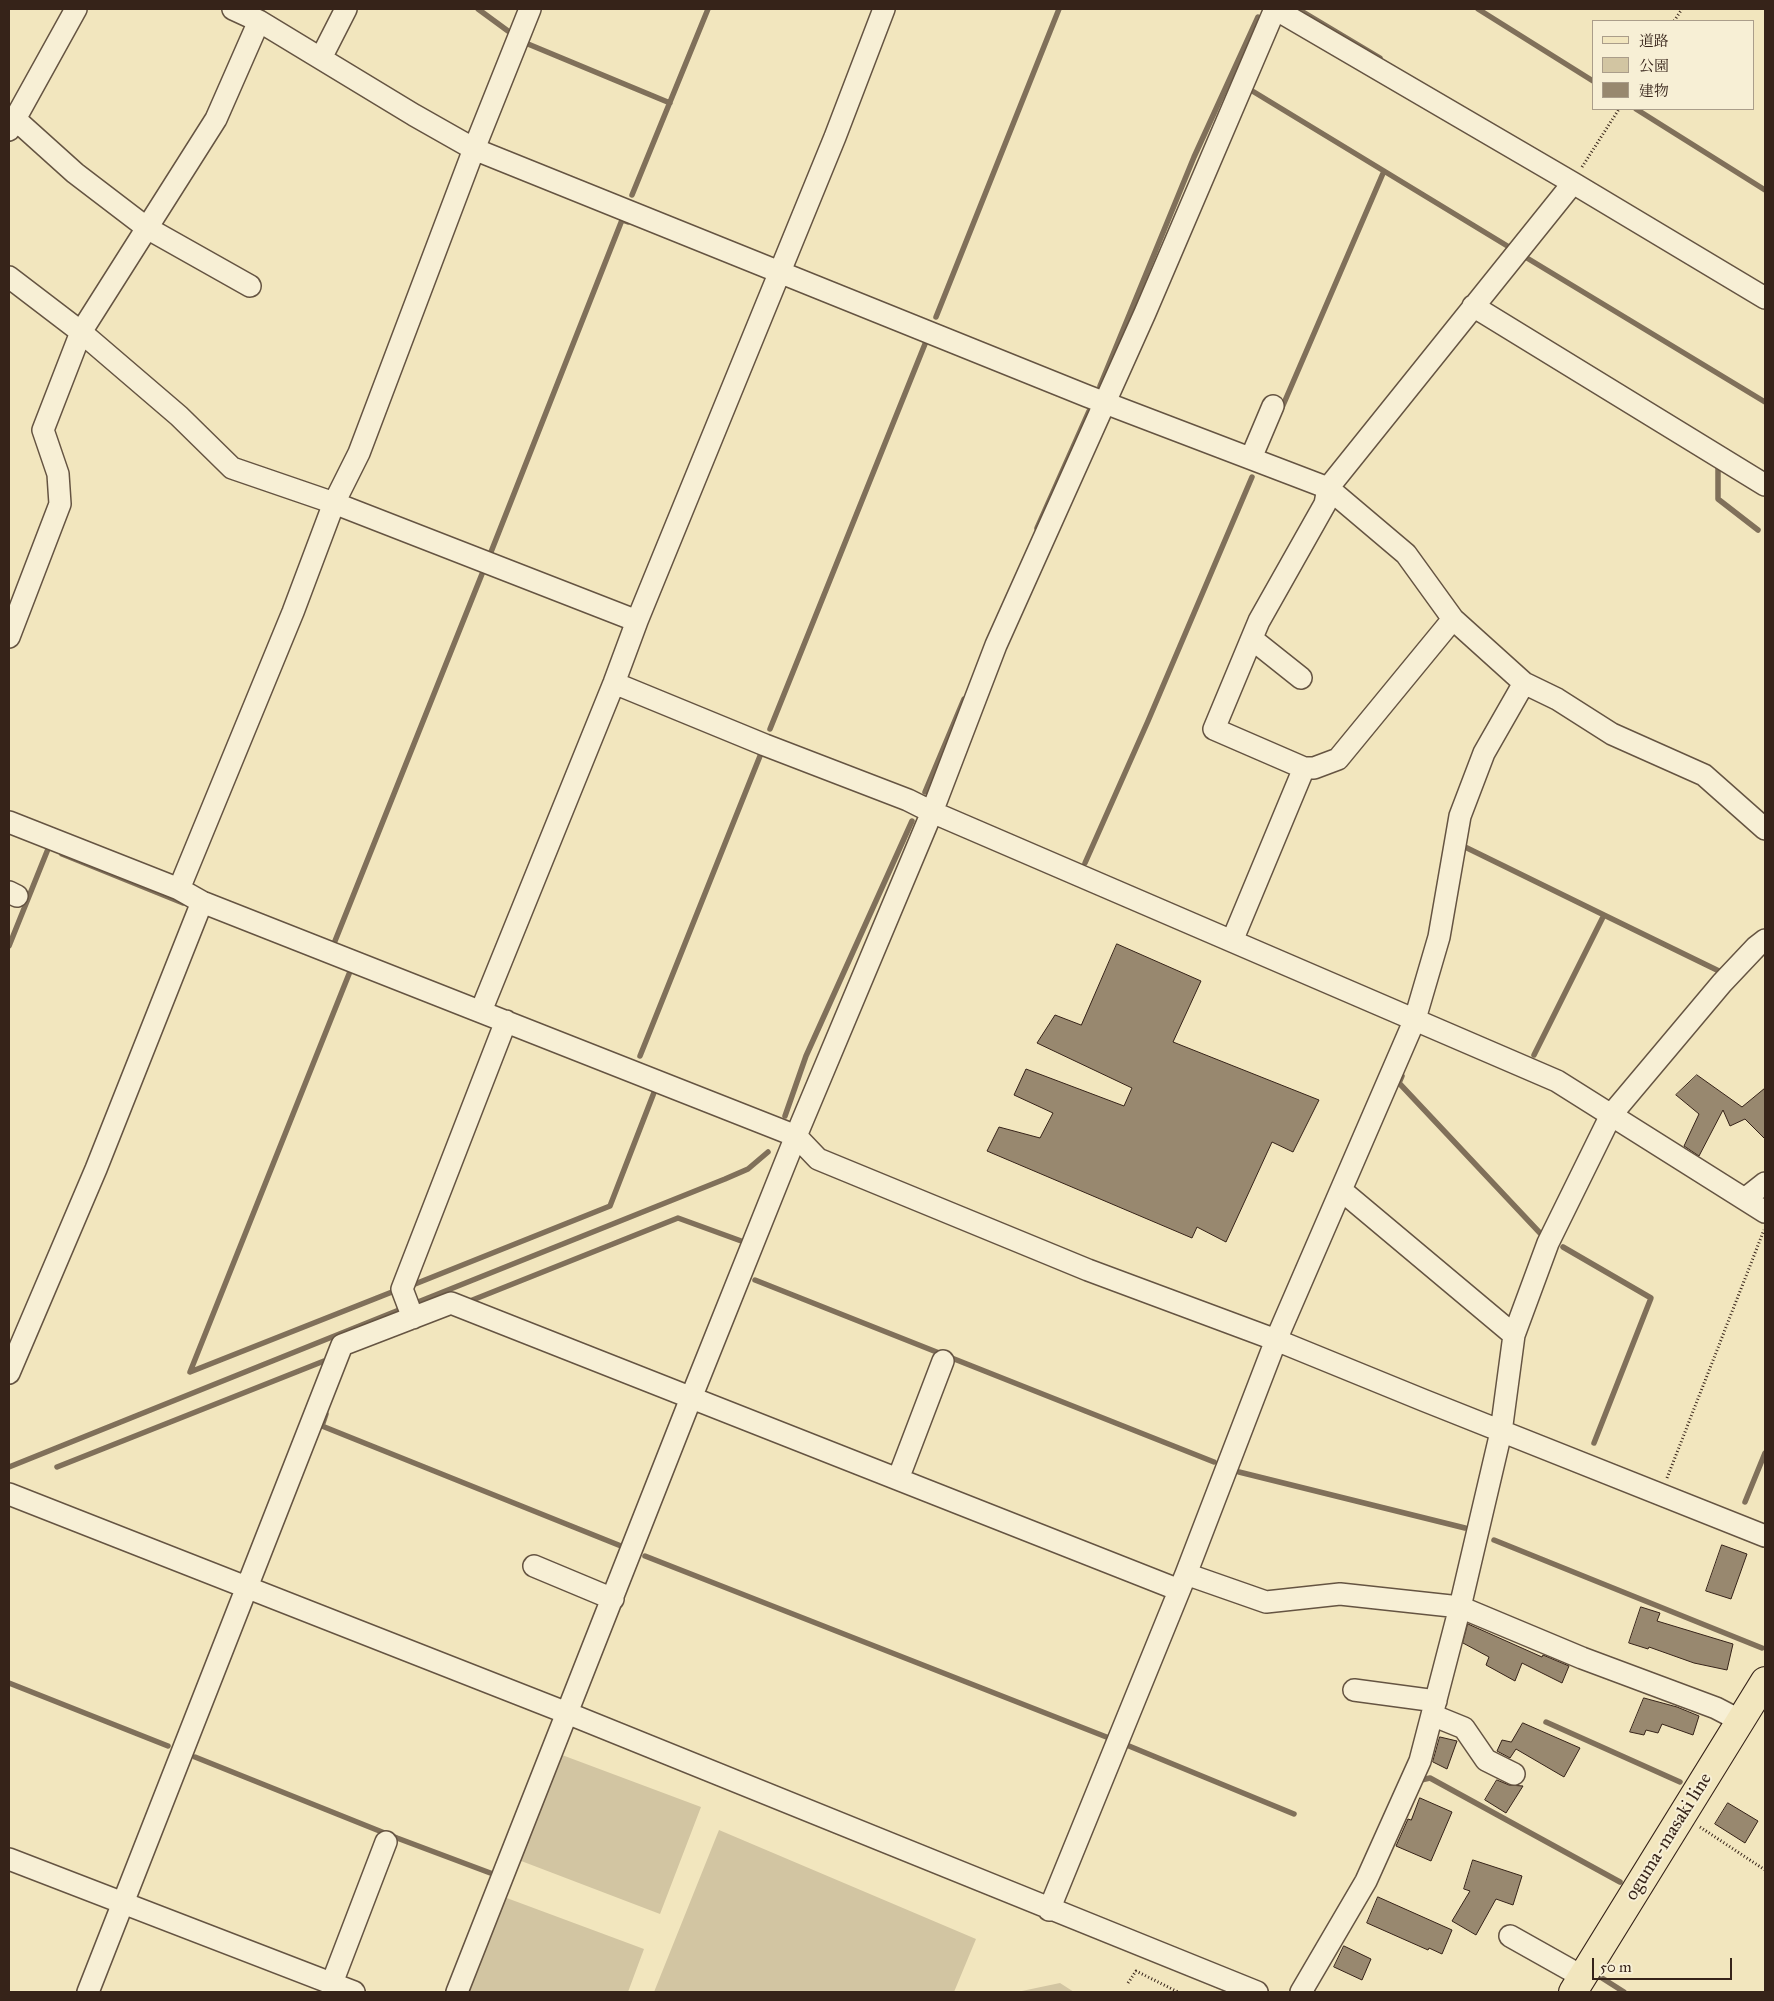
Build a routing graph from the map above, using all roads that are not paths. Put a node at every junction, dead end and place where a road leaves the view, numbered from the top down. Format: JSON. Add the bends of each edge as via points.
{"nodes":[{"id":1,"x":76,"y":9,"type":"edge"},
{"id":2,"x":233,"y":9,"type":"edge"},
{"id":3,"x":346,"y":9,"type":"edge"},
{"id":4,"x":530,"y":9,"type":"edge"},
{"id":5,"x":884,"y":9,"type":"edge"},
{"id":6,"x":1275,"y":9,"type":"edge"},
{"id":7,"x":259,"y":20,"type":"junction"},
{"id":8,"x":321,"y":58,"type":"junction"},
{"id":9,"x":12,"y":124,"type":"edge"},
{"id":10,"x":474,"y":149,"type":"junction"},
{"id":11,"x":1572,"y":183,"type":"junction"},
{"id":12,"x":147,"y":228,"type":"junction"},
{"id":13,"x":780,"y":272,"type":"junction"},
{"id":14,"x":9,"y":276,"type":"edge"},
{"id":15,"x":250,"y":286,"type":"dead end"},
{"id":16,"x":1765,"y":298,"type":"edge"},
{"id":17,"x":1473,"y":306,"type":"junction"},
{"id":18,"x":81,"y":332,"type":"junction"},
{"id":19,"x":1105,"y":402,"type":"junction"},
{"id":20,"x":1274,"y":406,"type":"dead end"},
{"id":21,"x":1251,"y":458,"type":"junction"},
{"id":22,"x":1765,"y":485,"type":"edge"},
{"id":23,"x":1328,"y":488,"type":"junction"},
{"id":24,"x":334,"y":503,"type":"junction"},
{"id":25,"x":1453,"y":619,"type":"junction"},
{"id":26,"x":637,"y":621,"type":"junction"},
{"id":27,"x":9,"y":637,"type":"edge"},
{"id":28,"x":1252,"y":639,"type":"junction"},
{"id":29,"x":1301,"y":678,"type":"dead end"},
{"id":30,"x":614,"y":682,"type":"junction"},
{"id":31,"x":1524,"y":683,"type":"junction"},
{"id":32,"x":1304,"y":768,"type":"junction"},
{"id":33,"x":932,"y":812,"type":"junction"},
{"id":34,"x":9,"y":822,"type":"edge"},
{"id":35,"x":1765,"y":829,"type":"edge"},
{"id":36,"x":179,"y":889,"type":"junction"},
{"id":37,"x":202,"y":902,"type":"junction"},
{"id":38,"x":1232,"y":941,"type":"junction"},
{"id":39,"x":1762,"y":949,"type":"edge"},
{"id":40,"x":482,"y":1011,"type":"junction"},
{"id":41,"x":1415,"y":1019,"type":"junction"},
{"id":42,"x":506,"y":1021,"type":"junction"},
{"id":43,"x":1611,"y":1115,"type":"junction"},
{"id":44,"x":796,"y":1136,"type":"junction"},
{"id":45,"x":1765,"y":1184,"type":"edge"},
{"id":46,"x":1341,"y":1190,"type":"junction"},
{"id":47,"x":1746,"y":1198,"type":"junction"},
{"id":48,"x":1765,"y":1212,"type":"edge"},
{"id":49,"x":409,"y":1309,"type":"junction"},
{"id":50,"x":1514,"y":1334,"type":"junction"},
{"id":51,"x":1276,"y":1340,"type":"junction"},
{"id":52,"x":943,"y":1361,"type":"dead end"},
{"id":53,"x":9,"y":1373,"type":"edge"},
{"id":54,"x":691,"y":1398,"type":"junction"},
{"id":55,"x":1501,"y":1432,"type":"junction"},
{"id":56,"x":898,"y":1479,"type":"junction"},
{"id":57,"x":9,"y":1494,"type":"edge"},
{"id":58,"x":1765,"y":1536,"type":"edge"},
{"id":59,"x":534,"y":1566,"type":"dead end"},
{"id":60,"x":1183,"y":1582,"type":"junction"},
{"id":61,"x":248,"y":1588,"type":"junction"},
{"id":62,"x":613,"y":1598,"type":"junction"},
{"id":63,"x":1460,"y":1607,"type":"junction"},
{"id":64,"x":1765,"y":1681,"type":"edge"},
{"id":65,"x":1354,"y":1690,"type":"dead end"},
{"id":66,"x":1434,"y":1708,"type":"junction"},
{"id":67,"x":567,"y":1714,"type":"junction"},
{"id":68,"x":1741,"y":1721,"type":"junction"},
{"id":69,"x":1514,"y":1774,"type":"dead end"},
{"id":70,"x":386,"y":1842,"type":"dead end"},
{"id":71,"x":9,"y":1859,"type":"edge"},
{"id":72,"x":124,"y":1904,"type":"junction"},
{"id":73,"x":1049,"y":1910,"type":"junction"},
{"id":74,"x":1510,"y":1936,"type":"dead end"},
{"id":75,"x":332,"y":1983,"type":"junction"},
{"id":76,"x":1578,"y":1985,"type":"edge"},
{"id":77,"x":88,"y":1992,"type":"edge"},
{"id":78,"x":354,"y":1992,"type":"edge"},
{"id":79,"x":457,"y":1992,"type":"edge"},
{"id":80,"x":1257,"y":1992,"type":"edge"},
{"id":81,"x":1302,"y":1992,"type":"edge"}],
"edges":[{"from":1,"to":9,"type":"street"},
{"from":2,"to":7,"type":"street"},
{"from":3,"to":8,"type":"street"},
{"from":4,"to":10,"type":"street"},
{"from":5,"to":13,"type":"street"},
{"from":6,"to":11,"type":"street"},
{"from":6,"to":19,"type":"street"},
{"from":7,"to":8,"type":"street"},
{"from":7,"to":12,"type":"street","via":[[216,119]]},
{"from":8,"to":10,"type":"street"},
{"from":9,"to":12,"type":"street"},
{"from":10,"to":13,"type":"street"},
{"from":10,"to":24,"type":"street","via":[[359,453]]},
{"from":11,"to":16,"type":"street"},
{"from":11,"to":17,"type":"street"},
{"from":12,"to":15,"type":"street"},
{"from":12,"to":18,"type":"street"},
{"from":13,"to":19,"type":"street"},
{"from":13,"to":26,"type":"street"},
{"from":14,"to":18,"type":"street"},
{"from":17,"to":22,"type":"street"},
{"from":17,"to":23,"type":"street"},
{"from":18,"to":24,"type":"street","via":[[179,416],[232,468]]},
{"from":18,"to":27,"type":"street","via":[[42,430],[58,474],[60,504]]},
{"from":19,"to":21,"type":"street"},
{"from":19,"to":33,"type":"street","via":[[996,645]]},
{"from":20,"to":21,"type":"street"},
{"from":21,"to":23,"type":"street"},
{"from":23,"to":25,"type":"street","via":[[1406,554]]},
{"from":23,"to":28,"type":"street","via":[[1325,504]]},
{"from":24,"to":26,"type":"street"},
{"from":24,"to":36,"type":"street","via":[[293,612]]},
{"from":25,"to":31,"type":"street"},
{"from":25,"to":32,"type":"street","via":[[1338,759],[1314,768]]},
{"from":26,"to":30,"type":"street"},
{"from":28,"to":29,"type":"street"},
{"from":28,"to":32,"type":"street","via":[[1214,729]]},
{"from":30,"to":33,"type":"street"},
{"from":30,"to":40,"type":"street"},
{"from":31,"to":35,"type":"street","via":[[1557,699],[1612,734],[1704,775]]},
{"from":31,"to":41,"type":"street","via":[[1484,753],[1460,816],[1439,937]]},
{"from":32,"to":38,"type":"street"},
{"from":33,"to":38,"type":"street"},
{"from":33,"to":44,"type":"street"},
{"from":34,"to":36,"type":"street"},
{"from":36,"to":37,"type":"street"},
{"from":37,"to":40,"type":"street"},
{"from":37,"to":53,"type":"street","via":[[96,1169]]},
{"from":38,"to":41,"type":"street"},
{"from":39,"to":43,"type":"street","via":[[1722,982]]},
{"from":40,"to":42,"type":"street"},
{"from":41,"to":43,"type":"street","via":[[1557,1081]]},
{"from":41,"to":46,"type":"street"},
{"from":42,"to":44,"type":"street"},
{"from":42,"to":49,"type":"street","via":[[402,1289]]},
{"from":43,"to":47,"type":"street"},
{"from":43,"to":50,"type":"street","via":[[1548,1243]]},
{"from":44,"to":51,"type":"street","via":[[818,1159],[1088,1270]]},
{"from":44,"to":54,"type":"street"},
{"from":45,"to":47,"type":"street"},
{"from":46,"to":50,"type":"street"},
{"from":46,"to":51,"type":"street"},
{"from":47,"to":48,"type":"street"},
{"from":49,"to":54,"type":"street","via":[[451,1303]]},
{"from":49,"to":61,"type":"street","via":[[342,1345]]},
{"from":50,"to":55,"type":"street"},
{"from":51,"to":55,"type":"street"},
{"from":51,"to":60,"type":"street"},
{"from":52,"to":56,"type":"street"},
{"from":54,"to":56,"type":"street"},
{"from":54,"to":62,"type":"street"},
{"from":55,"to":58,"type":"street"},
{"from":55,"to":63,"type":"street"},
{"from":56,"to":60,"type":"street"},
{"from":57,"to":61,"type":"street"},
{"from":59,"to":62,"type":"street"},
{"from":60,"to":63,"type":"street","via":[[1266,1602],[1340,1594]]},
{"from":60,"to":73,"type":"street"},
{"from":61,"to":67,"type":"street"},
{"from":61,"to":72,"type":"street"},
{"from":62,"to":67,"type":"street"},
{"from":63,"to":66,"type":"street"},
{"from":63,"to":68,"type":"street","via":[[1572,1655],[1716,1708]]},
{"from":64,"to":68,"type":"main road","name":"oguma-masaki line"},
{"from":65,"to":66,"type":"street"},
{"from":66,"to":69,"type":"street","via":[[1464,1728],[1486,1760]]},
{"from":66,"to":81,"type":"street","via":[[1420,1760],[1366,1881]]},
{"from":67,"to":73,"type":"street"},
{"from":67,"to":79,"type":"street"},
{"from":68,"to":76,"type":"main road","name":"oguma-masaki line"},
{"from":70,"to":75,"type":"street"},
{"from":71,"to":72,"type":"street"},
{"from":72,"to":75,"type":"street"},
{"from":72,"to":77,"type":"street"},
{"from":73,"to":80,"type":"street"},
{"from":74,"to":76,"type":"street"},
{"from":75,"to":78,"type":"street"}]}
